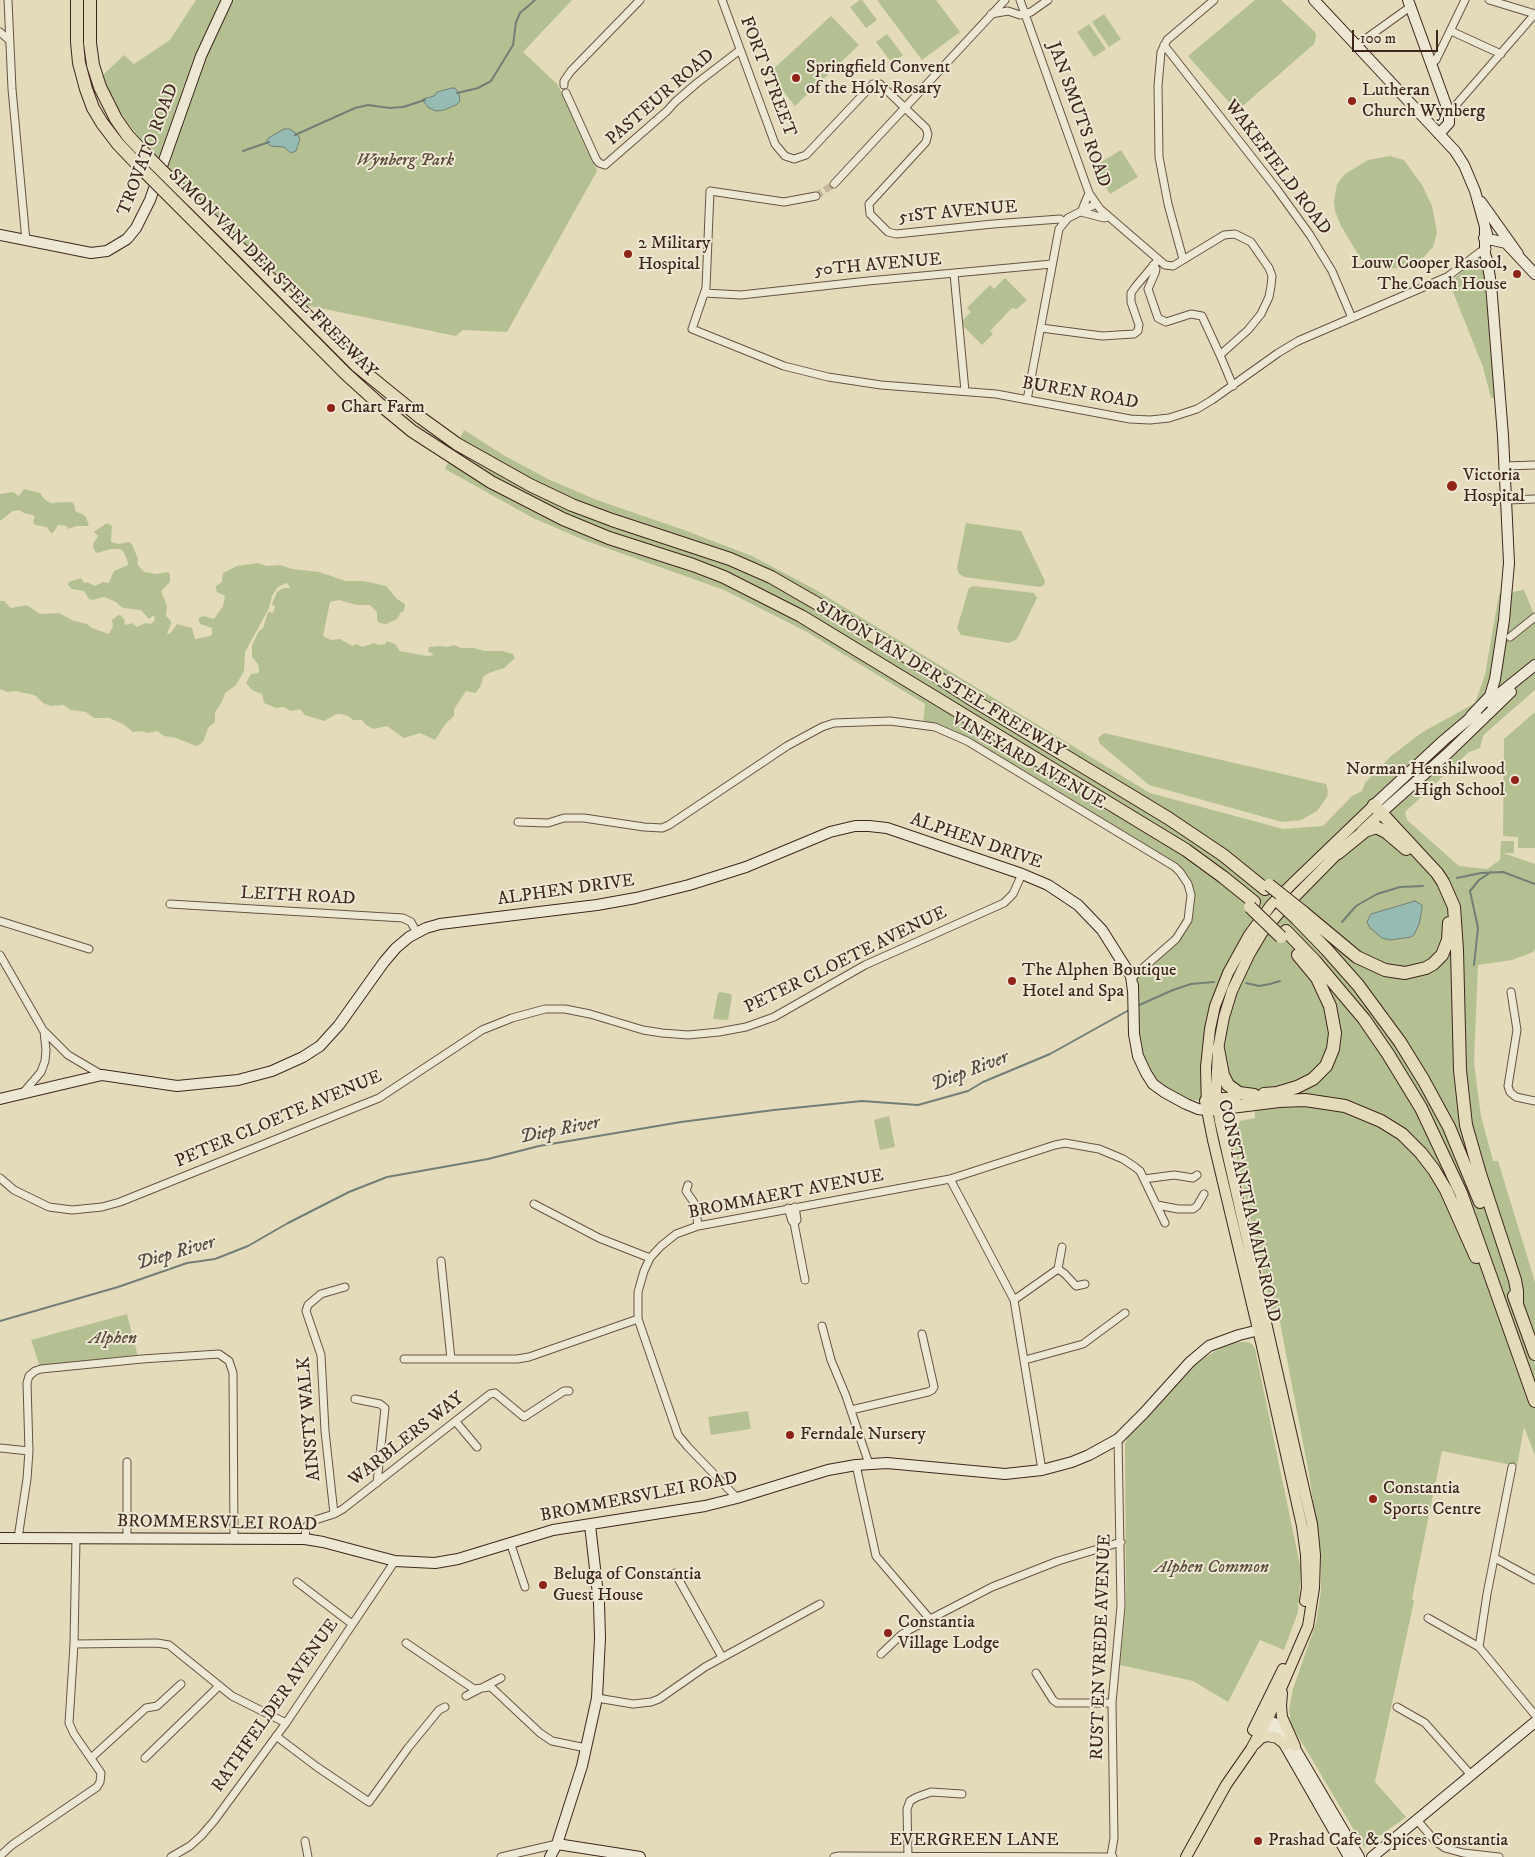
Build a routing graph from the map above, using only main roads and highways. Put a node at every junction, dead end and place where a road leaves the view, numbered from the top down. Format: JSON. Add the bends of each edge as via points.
{"nodes":[{"id":1,"x":77,"y":0,"type":"edge"},
{"id":2,"x":90,"y":0,"type":"edge"},
{"id":3,"x":143,"y":162,"type":"junction"},
{"id":4,"x":1376,"y":810,"type":"junction"},
{"id":5,"x":1406,"y":849,"type":"junction"},
{"id":6,"x":1338,"y":854,"type":"junction"},
{"id":7,"x":1300,"y":915,"type":"junction"},
{"id":8,"x":1284,"y":934,"type":"junction"},
{"id":9,"x":1218,"y":1049,"type":"junction"},
{"id":10,"x":1254,"y":1096,"type":"junction"},
{"id":11,"x":1212,"y":1105,"type":"junction"},
{"id":12,"x":1517,"y":1303,"type":"junction"},
{"id":13,"x":1263,"y":1329,"type":"junction"},
{"id":14,"x":1510,"y":1332,"type":"junction"},
{"id":15,"x":1535,"y":1354,"type":"edge"},
{"id":16,"x":1535,"y":1401,"type":"edge"},
{"id":17,"x":1288,"y":1673,"type":"junction"},
{"id":18,"x":1261,"y":1722,"type":"junction"},
{"id":19,"x":1251,"y":1749,"type":"junction"},
{"id":20,"x":1226,"y":1785,"type":"junction"},
{"id":21,"x":1186,"y":1857,"type":"edge"}],
"edges":[{"from":1,"to":3,"type":"highway","via":[[79,63],[93,108],[118,144]]},
{"from":2,"to":3,"type":"highway","via":[[90,43],[100,87]]},
{"from":3,"to":7,"type":"highway","name":"SIMON VAN DER STEL FREEWAY","bridge":true,"via":[[241,249],[357,366],[457,444],[530,485],[572,504],[730,559],[771,577],[882,641],[1168,818],[1267,887]]},
{"from":3,"to":8,"type":"highway","name":"SIMON VAN DER STEL FREEWAY","bridge":true,"via":[[231,258],[346,374],[412,431],[491,482],[563,519],[609,538],[693,565],[762,596],[873,659],[1152,830],[1252,904]]},
{"from":4,"to":5,"type":"highway"},
{"from":4,"to":6,"type":"main road","name":"CONSTANTIA MAIN ROAD"},
{"from":4,"to":11,"type":"main road","name":"CONSTANTIA MAIN ROAD","via":[[1271,905],[1239,950],[1222,988],[1210,1030],[1206,1067]]},
{"from":4,"to":12,"type":"highway","via":[[1436,873],[1454,907],[1460,1070],[1466,1124],[1515,1280]]},
{"from":5,"to":6,"type":"highway","via":[[1376,828],[1368,830]]},
{"from":5,"to":7,"type":"highway","via":[[1436,887],[1449,923],[1448,940],[1442,955],[1433,964],[1405,973],[1385,970],[1357,957]]},
{"from":6,"to":9,"type":"main road","name":"CONSTANTIA MAIN ROAD","via":[[1262,933],[1232,991]]},
{"from":7,"to":12,"type":"highway","via":[[1358,985],[1424,1081],[1449,1127],[1475,1187]]},
{"from":8,"to":10,"type":"highway","via":[[1324,990],[1333,1017],[1333,1049],[1326,1066],[1312,1079],[1277,1093]]},
{"from":8,"to":14,"type":"highway","via":[[1315,961],[1364,1019],[1422,1108],[1461,1193]]},
{"from":9,"to":10,"type":"highway","via":[[1228,1085],[1237,1092]]},
{"from":9,"to":11,"type":"main road","name":"CONSTANTIA MAIN ROAD"},
{"from":10,"to":11,"type":"highway"},
{"from":11,"to":13,"type":"main road","name":"CONSTANTIA MAIN ROAD"},
{"from":11,"to":14,"type":"highway","via":[[1305,1100],[1325,1102],[1364,1112],[1402,1134],[1434,1170],[1446,1190]]},
{"from":12,"to":15,"type":"highway"},
{"from":13,"to":17,"type":"main road","name":"CONSTANTIA MAIN ROAD","via":[[1306,1496],[1315,1555],[1308,1626]]},
{"from":13,"to":18,"type":"main road","name":"CONSTANTIA MAIN ROAD","via":[[1302,1526],[1307,1588],[1301,1624]]},
{"from":14,"to":16,"type":"highway"},
{"from":17,"to":18,"type":"main road","name":"CONSTANTIA MAIN ROAD"},
{"from":17,"to":19,"type":"main road","via":[[1281,1708],[1290,1746],[1268,1736]]},
{"from":18,"to":19,"type":"main road","name":"CONSTANTIA MAIN ROAD"},
{"from":18,"to":20,"type":"main road","name":"CONSTANTIA MAIN ROAD"},
{"from":19,"to":20,"type":"main road","name":"CONSTANTIA MAIN ROAD"},
{"from":20,"to":21,"type":"main road","name":"CONSTANTIA MAIN ROAD"}]}
